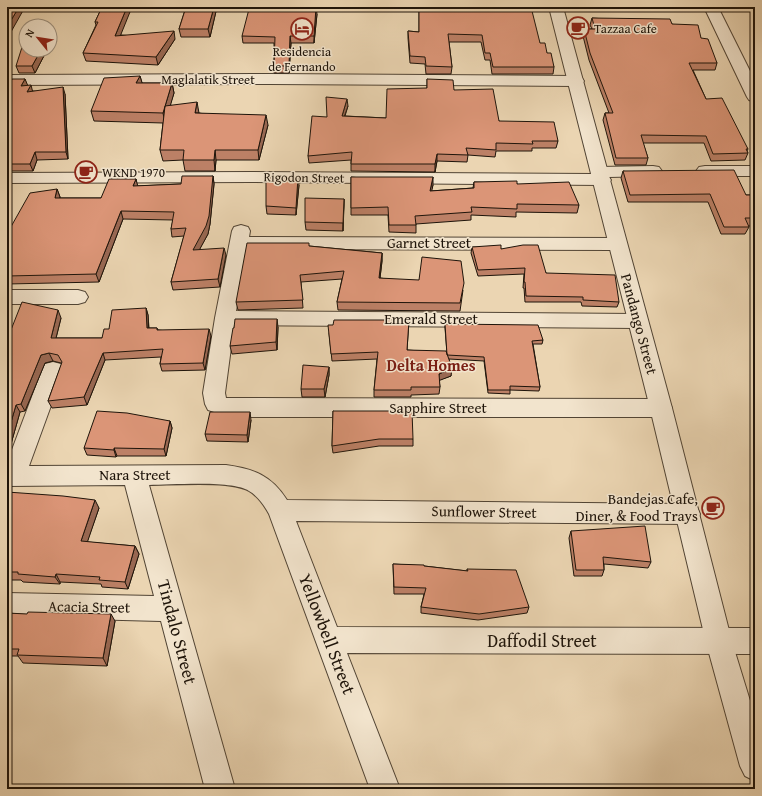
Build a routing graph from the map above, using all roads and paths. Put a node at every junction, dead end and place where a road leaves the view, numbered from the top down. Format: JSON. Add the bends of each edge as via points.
{"nodes":[{"id":1,"x":556,"y":7,"type":"edge"},
{"id":2,"x":711,"y":7,"type":"edge"},
{"id":3,"x":7,"y":80,"type":"edge"},
{"id":4,"x":576,"y":81,"type":"junction"},
{"id":5,"x":755,"y":97,"type":"edge"},
{"id":6,"x":669,"y":171,"type":"edge"},
{"id":7,"x":691,"y":171,"type":"edge"},
{"id":8,"x":755,"y":171,"type":"edge"},
{"id":9,"x":601,"y":176,"type":"junction"},
{"id":10,"x":7,"y":178,"type":"edge"},
{"id":11,"x":618,"y":244,"type":"junction"},
{"id":12,"x":7,"y":297,"type":"edge"},
{"id":13,"x":78,"y":297,"type":"dead end"},
{"id":14,"x":225,"y":318,"type":"junction"},
{"id":15,"x":637,"y":321,"type":"junction"},
{"id":16,"x":53,"y":370,"type":"dead end"},
{"id":17,"x":661,"y":408,"type":"junction"},
{"id":18,"x":10,"y":476,"type":"edge"},
{"id":19,"x":134,"y":476,"type":"junction"},
{"id":20,"x":260,"y":485,"type":"joint"},
{"id":21,"x":280,"y":510,"type":"junction"},
{"id":22,"x":688,"y":514,"type":"junction"},
{"id":23,"x":7,"y":605,"type":"edge"},
{"id":24,"x":170,"y":609,"type":"junction"},
{"id":25,"x":329,"y":640,"type":"junction"},
{"id":26,"x":755,"y":641,"type":"edge"},
{"id":27,"x":719,"y":642,"type":"junction"},
{"id":28,"x":755,"y":766,"type":"edge"},
{"id":29,"x":220,"y":789,"type":"edge"},
{"id":30,"x":385,"y":789,"type":"edge"}],
"edges":[{"from":1,"to":4,"type":"street","name":"Pandango Street"},
{"from":2,"to":5,"type":"street"},
{"from":3,"to":4,"type":"street","name":"Maglalatik Street"},
{"from":4,"to":9,"type":"street","name":"Pandango Street"},
{"from":6,"to":9,"type":"street","name":"Rigodon Street"},
{"from":7,"to":8,"type":"street"},
{"from":9,"to":10,"type":"street","name":"Rigodon Street"},
{"from":9,"to":11,"type":"street","name":"Pandango Street"},
{"from":11,"to":14,"type":"street","name":"Garnet Street","via":[[240,237]]},
{"from":11,"to":15,"type":"street","name":"Pandango Street"},
{"from":12,"to":13,"type":"street"},
{"from":14,"to":15,"type":"street","name":"Emerald Street"},
{"from":14,"to":17,"type":"street","name":"Sapphire Street","via":[[214,393],[216,404],[226,407]]},
{"from":15,"to":17,"type":"street","name":"Pandango Street"},
{"from":16,"to":18,"type":"street"},
{"from":17,"to":22,"type":"street","name":"Pandango Street"},
{"from":18,"to":19,"type":"street","name":"Nara Street"},
{"from":19,"to":20,"type":"street","name":"Nara Street","via":[[226,475],[246,477]]},
{"from":19,"to":24,"type":"street","name":"Tindalo Street"},
{"from":20,"to":21,"type":"street","name":"Yellowbell Street","via":[[272,496]]},
{"from":21,"to":22,"type":"street","name":"Sunflower Street"},
{"from":21,"to":25,"type":"street","name":"Yellowbell Street"},
{"from":22,"to":27,"type":"street","name":"Pandango Street"},
{"from":23,"to":24,"type":"street","name":"Acacia Street"},
{"from":24,"to":29,"type":"street","name":"Tindalo Street"},
{"from":25,"to":27,"type":"street","name":"Daffodil Street"},
{"from":25,"to":30,"type":"street","name":"Yellowbell Street"},
{"from":26,"to":27,"type":"street","name":"Daffodil Street"},
{"from":27,"to":28,"type":"street","name":"Pandango Street"}]}
